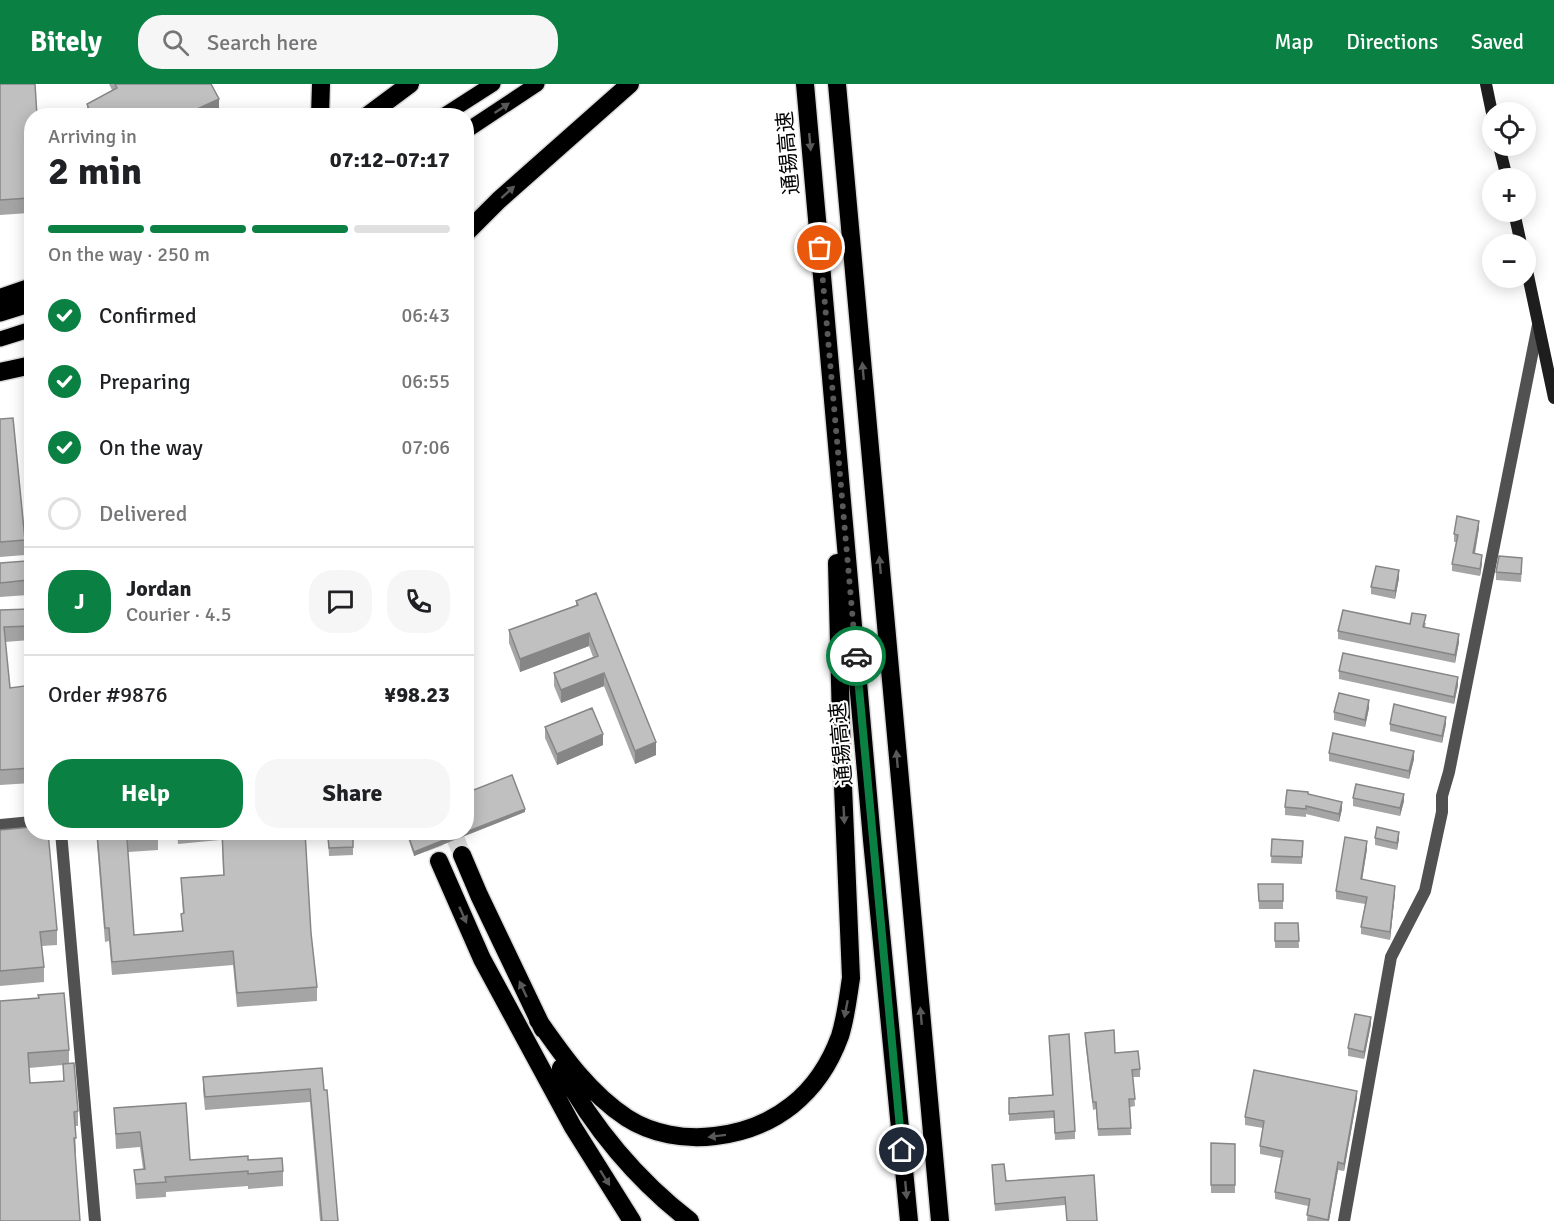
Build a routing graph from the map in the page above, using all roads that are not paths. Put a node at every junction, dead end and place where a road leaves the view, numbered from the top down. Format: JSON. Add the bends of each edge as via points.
{"nodes":[{"id":1,"x":309,"y":84,"type":"edge"},
{"id":2,"x":321,"y":84,"type":"edge"},
{"id":3,"x":410,"y":84,"type":"edge"},
{"id":4,"x":493,"y":84,"type":"edge"},
{"id":5,"x":537,"y":84,"type":"edge"},
{"id":6,"x":630,"y":84,"type":"edge"},
{"id":7,"x":805,"y":84,"type":"edge"},
{"id":8,"x":837,"y":84,"type":"edge"},
{"id":9,"x":1486,"y":84,"type":"edge"},
{"id":10,"x":1490,"y":102,"type":"edge"},
{"id":11,"x":308,"y":108,"type":"edge"},
{"id":12,"x":320,"y":108,"type":"edge"},
{"id":13,"x":378,"y":108,"type":"edge"},
{"id":14,"x":456,"y":108,"type":"edge"},
{"id":15,"x":474,"y":126,"type":"edge"},
{"id":16,"x":474,"y":225,"type":"edge"},
{"id":17,"x":1530,"y":288,"type":"edge"},
{"id":18,"x":24,"y":290,"type":"edge"},
{"id":19,"x":0,"y":298,"type":"edge"},
{"id":20,"x":24,"y":306,"type":"edge"},
{"id":21,"x":0,"y":314,"type":"edge"},
{"id":22,"x":1538,"y":325,"type":"junction"},
{"id":23,"x":24,"y":332,"type":"edge"},
{"id":24,"x":0,"y":339,"type":"edge"},
{"id":25,"x":24,"y":367,"type":"edge"},
{"id":26,"x":0,"y":372,"type":"edge"},
{"id":27,"x":1554,"y":398,"type":"edge"},
{"id":28,"x":835,"y":420,"type":"junction"},
{"id":29,"x":24,"y":823,"type":"edge"},
{"id":30,"x":0,"y":825,"type":"edge"},
{"id":31,"x":62,"y":840,"type":"edge"},
{"id":32,"x":462,"y":855,"type":"tunnel mouth"},
{"id":33,"x":439,"y":861,"type":"tunnel mouth"},
{"id":34,"x":538,"y":1020,"type":"junction"},
{"id":35,"x":526,"y":1040,"type":"junction"},
{"id":36,"x":924,"y":1052,"type":"junction"},
{"id":37,"x":95,"y":1221,"type":"edge"},
{"id":38,"x":632,"y":1221,"type":"edge"},
{"id":39,"x":672,"y":1221,"type":"edge"},
{"id":40,"x":690,"y":1221,"type":"edge"},
{"id":41,"x":909,"y":1221,"type":"edge"},
{"id":42,"x":940,"y":1221,"type":"edge"},
{"id":43,"x":947,"y":1221,"type":"edge"},
{"id":44,"x":1344,"y":1221,"type":"edge"}],
"edges":[{"from":1,"to":11,"type":"highway"},
{"from":2,"to":12,"type":"highway"},
{"from":3,"to":13,"type":"highway"},
{"from":4,"to":14,"type":"main road"},
{"from":15,"to":5,"type":"main road","one_way":true},
{"from":16,"to":6,"type":"highway","one_way":true},
{"from":7,"to":28,"type":"highway","name":"通锡高速","one_way":true},
{"from":36,"to":8,"type":"highway","one_way":true},
{"from":9,"to":10,"type":"street"},
{"from":17,"to":22,"type":"street"},
{"from":18,"to":19,"type":"highway"},
{"from":20,"to":21,"type":"main road"},
{"from":22,"to":27,"type":"street"},
{"from":22,"to":44,"type":"street","via":[[1425,891],[1391,957]]},
{"from":23,"to":24,"type":"main road"},
{"from":25,"to":26,"type":"highway"},
{"from":28,"to":34,"type":"highway","one_way":true,"via":[[851,978],[840,1036],[828,1061],[799,1101],[758,1126],[734,1134],[676,1136],[628,1119],[606,1102],[583,1081]]},
{"from":28,"to":41,"type":"highway","name":"通锡高速","one_way":true},
{"from":29,"to":30,"type":"street"},
{"from":31,"to":37,"type":"street"},
{"from":34,"to":32,"type":"highway","one_way":true},
{"from":33,"to":35,"type":"highway","one_way":true,"via":[[482,958]]},
{"from":34,"to":40,"type":"highway","via":[[562,1071],[605,1136],[659,1196]]},
{"from":35,"to":38,"type":"highway","one_way":true,"via":[[573,1127]]},
{"from":35,"to":39,"type":"highway","via":[[611,1161]]},
{"from":36,"to":42,"type":"highway"},
{"from":36,"to":43,"type":"highway"}]}
